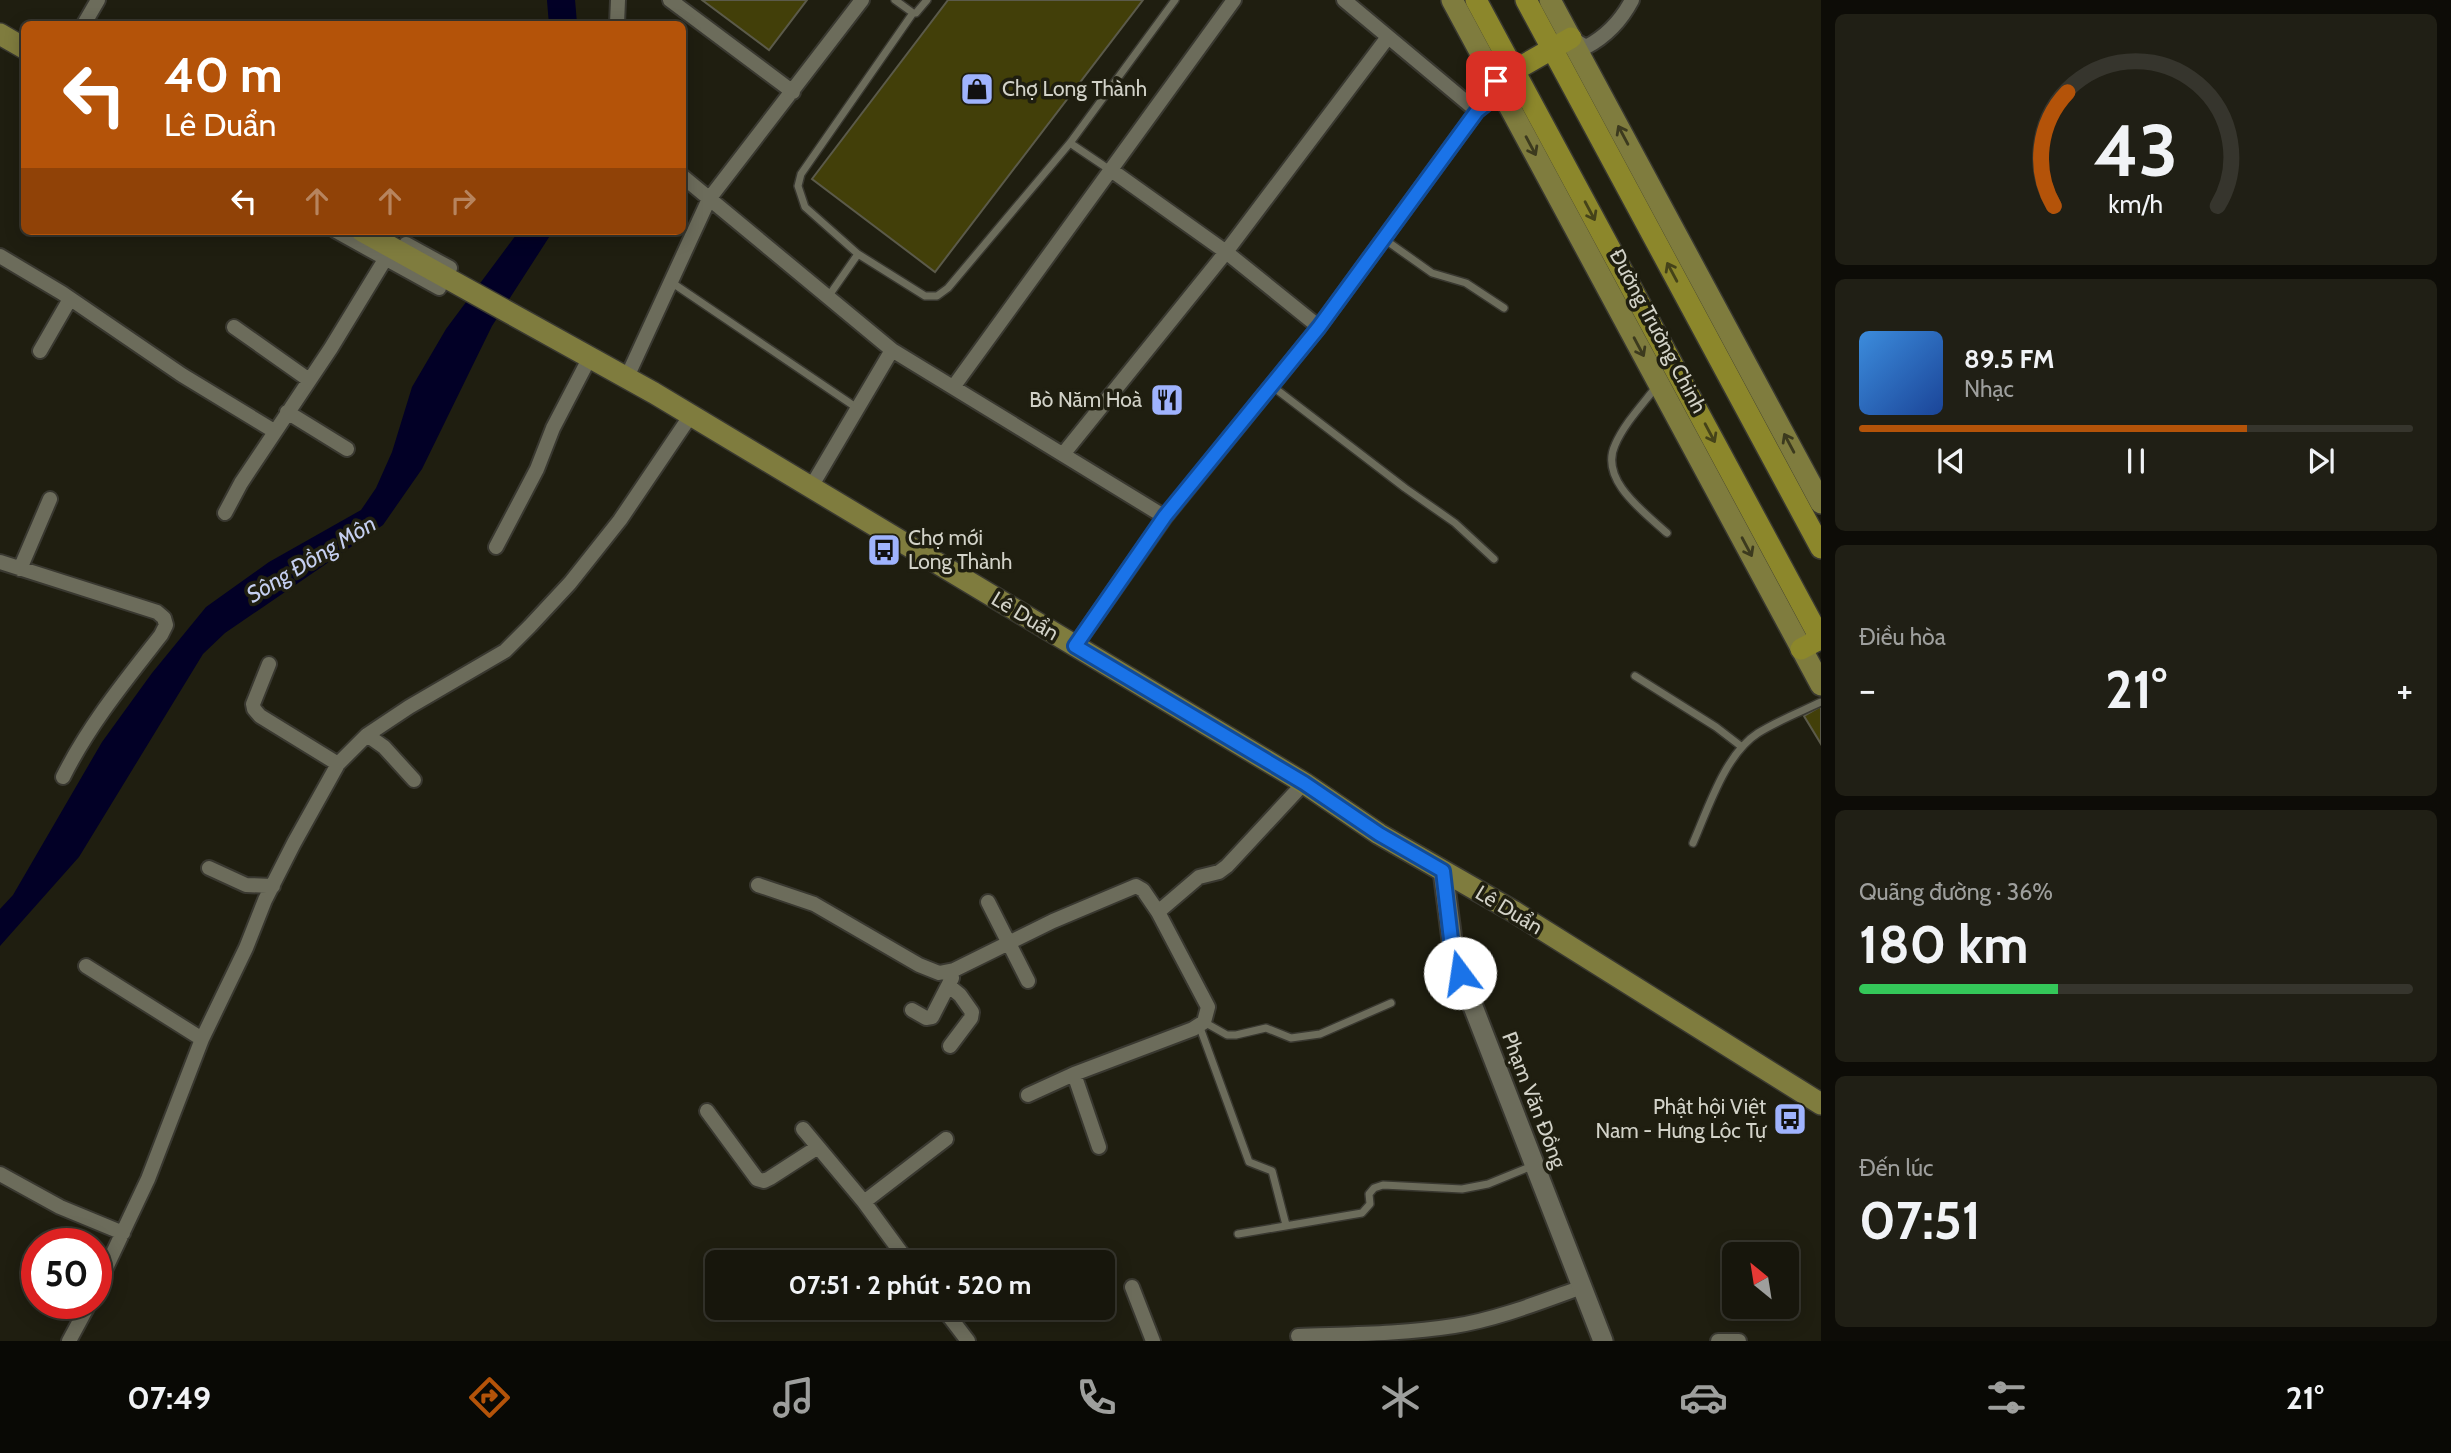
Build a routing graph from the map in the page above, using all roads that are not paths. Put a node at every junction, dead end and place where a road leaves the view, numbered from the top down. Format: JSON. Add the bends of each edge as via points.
{"nodes":[{"id":1,"x":98,"y":0,"type":"edge"},
{"id":2,"x":618,"y":0,"type":"edge"},
{"id":3,"x":670,"y":0,"type":"edge"},
{"id":4,"x":862,"y":0,"type":"edge"},
{"id":5,"x":895,"y":0,"type":"edge"},
{"id":6,"x":927,"y":0,"type":"edge"},
{"id":7,"x":1175,"y":0,"type":"edge"},
{"id":8,"x":1234,"y":0,"type":"edge"},
{"id":9,"x":1344,"y":0,"type":"edge"},
{"id":10,"x":1452,"y":0,"type":"edge"},
{"id":11,"x":1476,"y":0,"type":"edge"},
{"id":12,"x":1526,"y":0,"type":"edge"},
{"id":13,"x":1550,"y":0,"type":"edge"},
{"id":14,"x":1632,"y":0,"type":"edge"},
{"id":15,"x":913,"y":13,"type":"junction"},
{"id":16,"x":86,"y":21,"type":"edge"},
{"id":17,"x":617,"y":21,"type":"edge"},
{"id":18,"x":0,"y":34,"type":"edge"},
{"id":19,"x":1388,"y":37,"type":"junction"},
{"id":20,"x":1571,"y":38,"type":"junction"},
{"id":21,"x":21,"y":46,"type":"edge"},
{"id":22,"x":1552,"y":49,"type":"junction"},
{"id":23,"x":1505,"y":76,"type":"junction"},
{"id":24,"x":793,"y":92,"type":"junction"},
{"id":25,"x":1477,"y":111,"type":"junction"},
{"id":26,"x":1070,"y":143,"type":"junction"},
{"id":27,"x":1111,"y":170,"type":"junction"},
{"id":28,"x":686,"y":180,"type":"edge"},
{"id":29,"x":709,"y":200,"type":"junction"},
{"id":30,"x":350,"y":235,"type":"edge"},
{"id":31,"x":369,"y":235,"type":"edge"},
{"id":32,"x":1384,"y":239,"type":"junction"},
{"id":33,"x":387,"y":246,"type":"edge"},
{"id":34,"x":1226,"y":252,"type":"junction"},
{"id":35,"x":858,"y":254,"type":"junction"},
{"id":36,"x":0,"y":256,"type":"edge"},
{"id":37,"x":671,"y":282,"type":"junction"},
{"id":38,"x":828,"y":298,"type":"junction"},
{"id":39,"x":70,"y":299,"type":"junction"},
{"id":40,"x":1504,"y":309,"type":"dead end"},
{"id":41,"x":234,"y":327,"type":"dead end"},
{"id":42,"x":1319,"y":327,"type":"junction"},
{"id":43,"x":892,"y":350,"type":"junction"},
{"id":44,"x":40,"y":351,"type":"dead end"},
{"id":45,"x":590,"y":357,"type":"junction"},
{"id":46,"x":627,"y":377,"type":"junction"},
{"id":47,"x":309,"y":380,"type":"junction"},
{"id":48,"x":1659,"y":383,"type":"junction"},
{"id":49,"x":954,"y":386,"type":"junction"},
{"id":50,"x":1271,"y":386,"type":"junction"},
{"id":51,"x":857,"y":408,"type":"junction"},
{"id":52,"x":287,"y":412,"type":"junction"},
{"id":53,"x":691,"y":415,"type":"junction"},
{"id":54,"x":274,"y":431,"type":"junction"},
{"id":55,"x":347,"y":449,"type":"dead end"},
{"id":56,"x":1064,"y":453,"type":"junction"},
{"id":57,"x":811,"y":487,"type":"junction"},
{"id":58,"x":50,"y":499,"type":"dead end"},
{"id":59,"x":1821,"y":503,"type":"edge"},
{"id":60,"x":225,"y":513,"type":"dead end"},
{"id":61,"x":1165,"y":516,"type":"junction"},
{"id":62,"x":1667,"y":533,"type":"dead end"},
{"id":63,"x":496,"y":547,"type":"dead end"},
{"id":64,"x":1821,"y":548,"type":"edge"},
{"id":65,"x":1493,"y":559,"type":"dead end"},
{"id":66,"x":0,"y":562,"type":"edge"},
{"id":67,"x":20,"y":569,"type":"junction"},
{"id":68,"x":1814,"y":642,"type":"edge"},
{"id":69,"x":1075,"y":646,"type":"junction"},
{"id":70,"x":269,"y":664,"type":"dead end"},
{"id":71,"x":1635,"y":677,"type":"dead end"},
{"id":72,"x":1821,"y":685,"type":"edge"},
{"id":73,"x":1821,"y":702,"type":"edge"},
{"id":74,"x":367,"y":735,"type":"junction"},
{"id":75,"x":1742,"y":747,"type":"junction"},
{"id":76,"x":338,"y":764,"type":"junction"},
{"id":77,"x":63,"y":777,"type":"dead end"},
{"id":78,"x":414,"y":780,"type":"dead end"},
{"id":79,"x":1304,"y":783,"type":"junction"},
{"id":80,"x":1693,"y":844,"type":"dead end"},
{"id":81,"x":208,"y":868,"type":"dead end"},
{"id":82,"x":1443,"y":871,"type":"junction"},
{"id":83,"x":758,"y":885,"type":"dead end"},
{"id":84,"x":273,"y":886,"type":"junction"},
{"id":85,"x":988,"y":902,"type":"dead end"},
{"id":86,"x":1158,"y":912,"type":"junction"},
{"id":87,"x":1009,"y":942,"type":"junction"},
{"id":88,"x":86,"y":966,"type":"dead end"},
{"id":89,"x":954,"y":970,"type":"junction"},
{"id":90,"x":1028,"y":981,"type":"dead end"},
{"id":91,"x":949,"y":986,"type":"junction"},
{"id":92,"x":1391,"y":1003,"type":"dead end"},
{"id":93,"x":912,"y":1010,"type":"dead end"},
{"id":94,"x":1202,"y":1023,"type":"junction"},
{"id":95,"x":202,"y":1039,"type":"junction"},
{"id":96,"x":950,"y":1046,"type":"dead end"},
{"id":97,"x":1074,"y":1074,"type":"junction"},
{"id":98,"x":1028,"y":1095,"type":"dead end"},
{"id":99,"x":1821,"y":1104,"type":"edge"},
{"id":100,"x":707,"y":1111,"type":"dead end"},
{"id":101,"x":803,"y":1129,"type":"dead end"},
{"id":102,"x":946,"y":1139,"type":"dead end"},
{"id":103,"x":818,"y":1147,"type":"junction"},
{"id":104,"x":1100,"y":1147,"type":"dead end"},
{"id":105,"x":1536,"y":1164,"type":"junction"},
{"id":106,"x":0,"y":1174,"type":"edge"},
{"id":107,"x":864,"y":1202,"type":"junction"},
{"id":108,"x":1286,"y":1224,"type":"junction"},
{"id":109,"x":123,"y":1233,"type":"junction"},
{"id":110,"x":1238,"y":1234,"type":"dead end"},
{"id":111,"x":899,"y":1250,"type":"edge"},
{"id":112,"x":112,"y":1256,"type":"edge"},
{"id":113,"x":1132,"y":1287,"type":"dead end"},
{"id":114,"x":1582,"y":1287,"type":"junction"},
{"id":115,"x":81,"y":1319,"type":"edge"},
{"id":116,"x":952,"y":1320,"type":"edge"},
{"id":117,"x":1298,"y":1336,"type":"dead end"},
{"id":118,"x":69,"y":1341,"type":"edge"},
{"id":119,"x":968,"y":1341,"type":"edge"},
{"id":120,"x":1153,"y":1341,"type":"edge"},
{"id":121,"x":1603,"y":1341,"type":"edge"},
{"id":122,"x":1718,"y":1341,"type":"edge"},
{"id":123,"x":1739,"y":1341,"type":"edge"}],
"edges":[{"from":1,"to":16,"type":"street"},
{"from":2,"to":17,"type":"street"},
{"from":3,"to":24,"type":"street"},
{"from":4,"to":24,"type":"street"},
{"from":5,"to":15,"type":"lane"},
{"from":6,"to":15,"type":"lane"},
{"from":7,"to":26,"type":"lane"},
{"from":8,"to":27,"type":"street"},
{"from":9,"to":19,"type":"street"},
{"from":10,"to":23,"type":"main road","name":"Đường Trường Chinh"},
{"from":11,"to":23,"type":"highway","name":"Đường Trường Chinh"},
{"from":12,"to":22,"type":"highway","name":"Đường Trường Chinh"},
{"from":13,"to":20,"type":"main road"},
{"from":14,"to":20,"type":"street","via":[[1623,17],[1601,39],[1586,47]]},
{"from":15,"to":35,"type":"lane","via":[[801,174],[805,207]]},
{"from":18,"to":21,"type":"main road"},
{"from":19,"to":25,"type":"street"},
{"from":19,"to":34,"type":"street"},
{"from":20,"to":22,"type":"highway"},
{"from":59,"to":20,"type":"main road","one_way":true},
{"from":22,"to":23,"type":"highway"},
{"from":64,"to":22,"type":"highway","name":"Đường Trường Chinh","one_way":true},
{"from":23,"to":25,"type":"street","via":[[1491,100]]},
{"from":23,"to":48,"type":"main road","name":"Đường Trường Chinh","one_way":true},
{"from":23,"to":68,"type":"highway","name":"Đường Trường Chinh","one_way":true},
{"from":24,"to":29,"type":"street"},
{"from":25,"to":32,"type":"street"},
{"from":26,"to":27,"type":"lane"},
{"from":26,"to":35,"type":"lane","via":[[937,296],[925,296]]},
{"from":27,"to":34,"type":"street"},
{"from":27,"to":49,"type":"street"},
{"from":28,"to":29,"type":"street"},
{"from":29,"to":37,"type":"street"},
{"from":29,"to":38,"type":"street"},
{"from":30,"to":33,"type":"street"},
{"from":31,"to":33,"type":"main road"},
{"from":32,"to":40,"type":"lane","via":[[1432,273],[1466,284]]},
{"from":32,"to":42,"type":"street"},
{"from":33,"to":45,"type":"main road","name":"Lê Duẩn"},
{"from":33,"to":47,"type":"street"},
{"from":34,"to":42,"type":"street"},
{"from":34,"to":56,"type":"street"},
{"from":35,"to":38,"type":"lane"},
{"from":36,"to":39,"type":"street"},
{"from":37,"to":46,"type":"street"},
{"from":37,"to":51,"type":"lane"},
{"from":38,"to":43,"type":"street"},
{"from":39,"to":44,"type":"street"},
{"from":39,"to":54,"type":"street","via":[[182,376]]},
{"from":41,"to":47,"type":"street"},
{"from":42,"to":50,"type":"street"},
{"from":43,"to":49,"type":"street"},
{"from":43,"to":51,"type":"street"},
{"from":45,"to":46,"type":"main road","name":"Lê Duẩn"},
{"from":45,"to":63,"type":"street"},
{"from":46,"to":53,"type":"main road","name":"Lê Duẩn"},
{"from":47,"to":52,"type":"street"},
{"from":48,"to":62,"type":"lane","via":[[1624,429],[1611,463],[1634,504]]},
{"from":48,"to":68,"type":"main road","name":"Đường Trường Chinh","one_way":true},
{"from":49,"to":56,"type":"street"},
{"from":50,"to":61,"type":"street"},
{"from":50,"to":65,"type":"lane","via":[[1455,523]]},
{"from":51,"to":57,"type":"street"},
{"from":52,"to":54,"type":"street"},
{"from":52,"to":55,"type":"street"},
{"from":53,"to":57,"type":"main road","name":"Lê Duẩn"},
{"from":53,"to":74,"type":"street","via":[[620,520],[570,583],[505,651]]},
{"from":54,"to":60,"type":"street"},
{"from":56,"to":61,"type":"street"},
{"from":57,"to":69,"type":"main road","name":"Lê Duẩn"},
{"from":58,"to":67,"type":"street"},
{"from":61,"to":69,"type":"street"},
{"from":66,"to":67,"type":"street"},
{"from":67,"to":77,"type":"street","via":[[157,612],[166,625],[78,746]]},
{"from":68,"to":72,"type":"main road","name":"Đường Trường Chinh"},
{"from":69,"to":79,"type":"main road","name":"Lê Duẩn"},
{"from":70,"to":76,"type":"street","via":[[254,709]]},
{"from":71,"to":75,"type":"lane"},
{"from":73,"to":75,"type":"lane","via":[[1757,733]]},
{"from":74,"to":76,"type":"street"},
{"from":74,"to":78,"type":"street"},
{"from":75,"to":80,"type":"lane","via":[[1728,765]]},
{"from":76,"to":84,"type":"street"},
{"from":79,"to":82,"type":"main road","name":"Lê Duẩn"},
{"from":79,"to":86,"type":"street","via":[[1227,866],[1199,877]]},
{"from":81,"to":84,"type":"street","via":[[246,886]]},
{"from":82,"to":99,"type":"main road","name":"Lê Duẩn"},
{"from":82,"to":105,"type":"main road","name":"Phạm Văn Đồng","via":[[1452,948]]},
{"from":83,"to":89,"type":"street","via":[[814,904],[919,965],[939,973]]},
{"from":84,"to":95,"type":"street"},
{"from":85,"to":87,"type":"street"},
{"from":86,"to":87,"type":"street","via":[[1136,887]]},
{"from":86,"to":94,"type":"street","via":[[1208,1007]]},
{"from":87,"to":89,"type":"street"},
{"from":87,"to":90,"type":"street"},
{"from":88,"to":95,"type":"street"},
{"from":89,"to":91,"type":"street"},
{"from":91,"to":93,"type":"street","via":[[932,1017]]},
{"from":91,"to":96,"type":"street","via":[[972,1012]]},
{"from":92,"to":94,"type":"lane","via":[[1320,1034],[1291,1038],[1266,1028],[1227,1035]]},
{"from":94,"to":97,"type":"street"},
{"from":94,"to":108,"type":"lane","via":[[1249,1162],[1272,1171]]},
{"from":95,"to":109,"type":"street"},
{"from":97,"to":98,"type":"street"},
{"from":97,"to":104,"type":"street"},
{"from":100,"to":103,"type":"street","via":[[757,1179],[770,1178]]},
{"from":101,"to":103,"type":"street"},
{"from":102,"to":107,"type":"street"},
{"from":103,"to":107,"type":"street"},
{"from":105,"to":108,"type":"lane","via":[[1488,1184],[1462,1189],[1382,1185],[1369,1194],[1370,1204],[1362,1213]]},
{"from":105,"to":114,"type":"main road","name":"Phạm Văn Đồng"},
{"from":106,"to":109,"type":"street","via":[[60,1207]]},
{"from":107,"to":111,"type":"street"},
{"from":108,"to":110,"type":"lane"},
{"from":109,"to":112,"type":"street"},
{"from":113,"to":120,"type":"street"},
{"from":114,"to":117,"type":"street","via":[[1510,1313],[1454,1326]]},
{"from":114,"to":121,"type":"main road","name":"Phạm Văn Đồng"},
{"from":115,"to":118,"type":"street"},
{"from":116,"to":119,"type":"street"},
{"from":122,"to":123,"type":"street"}]}
